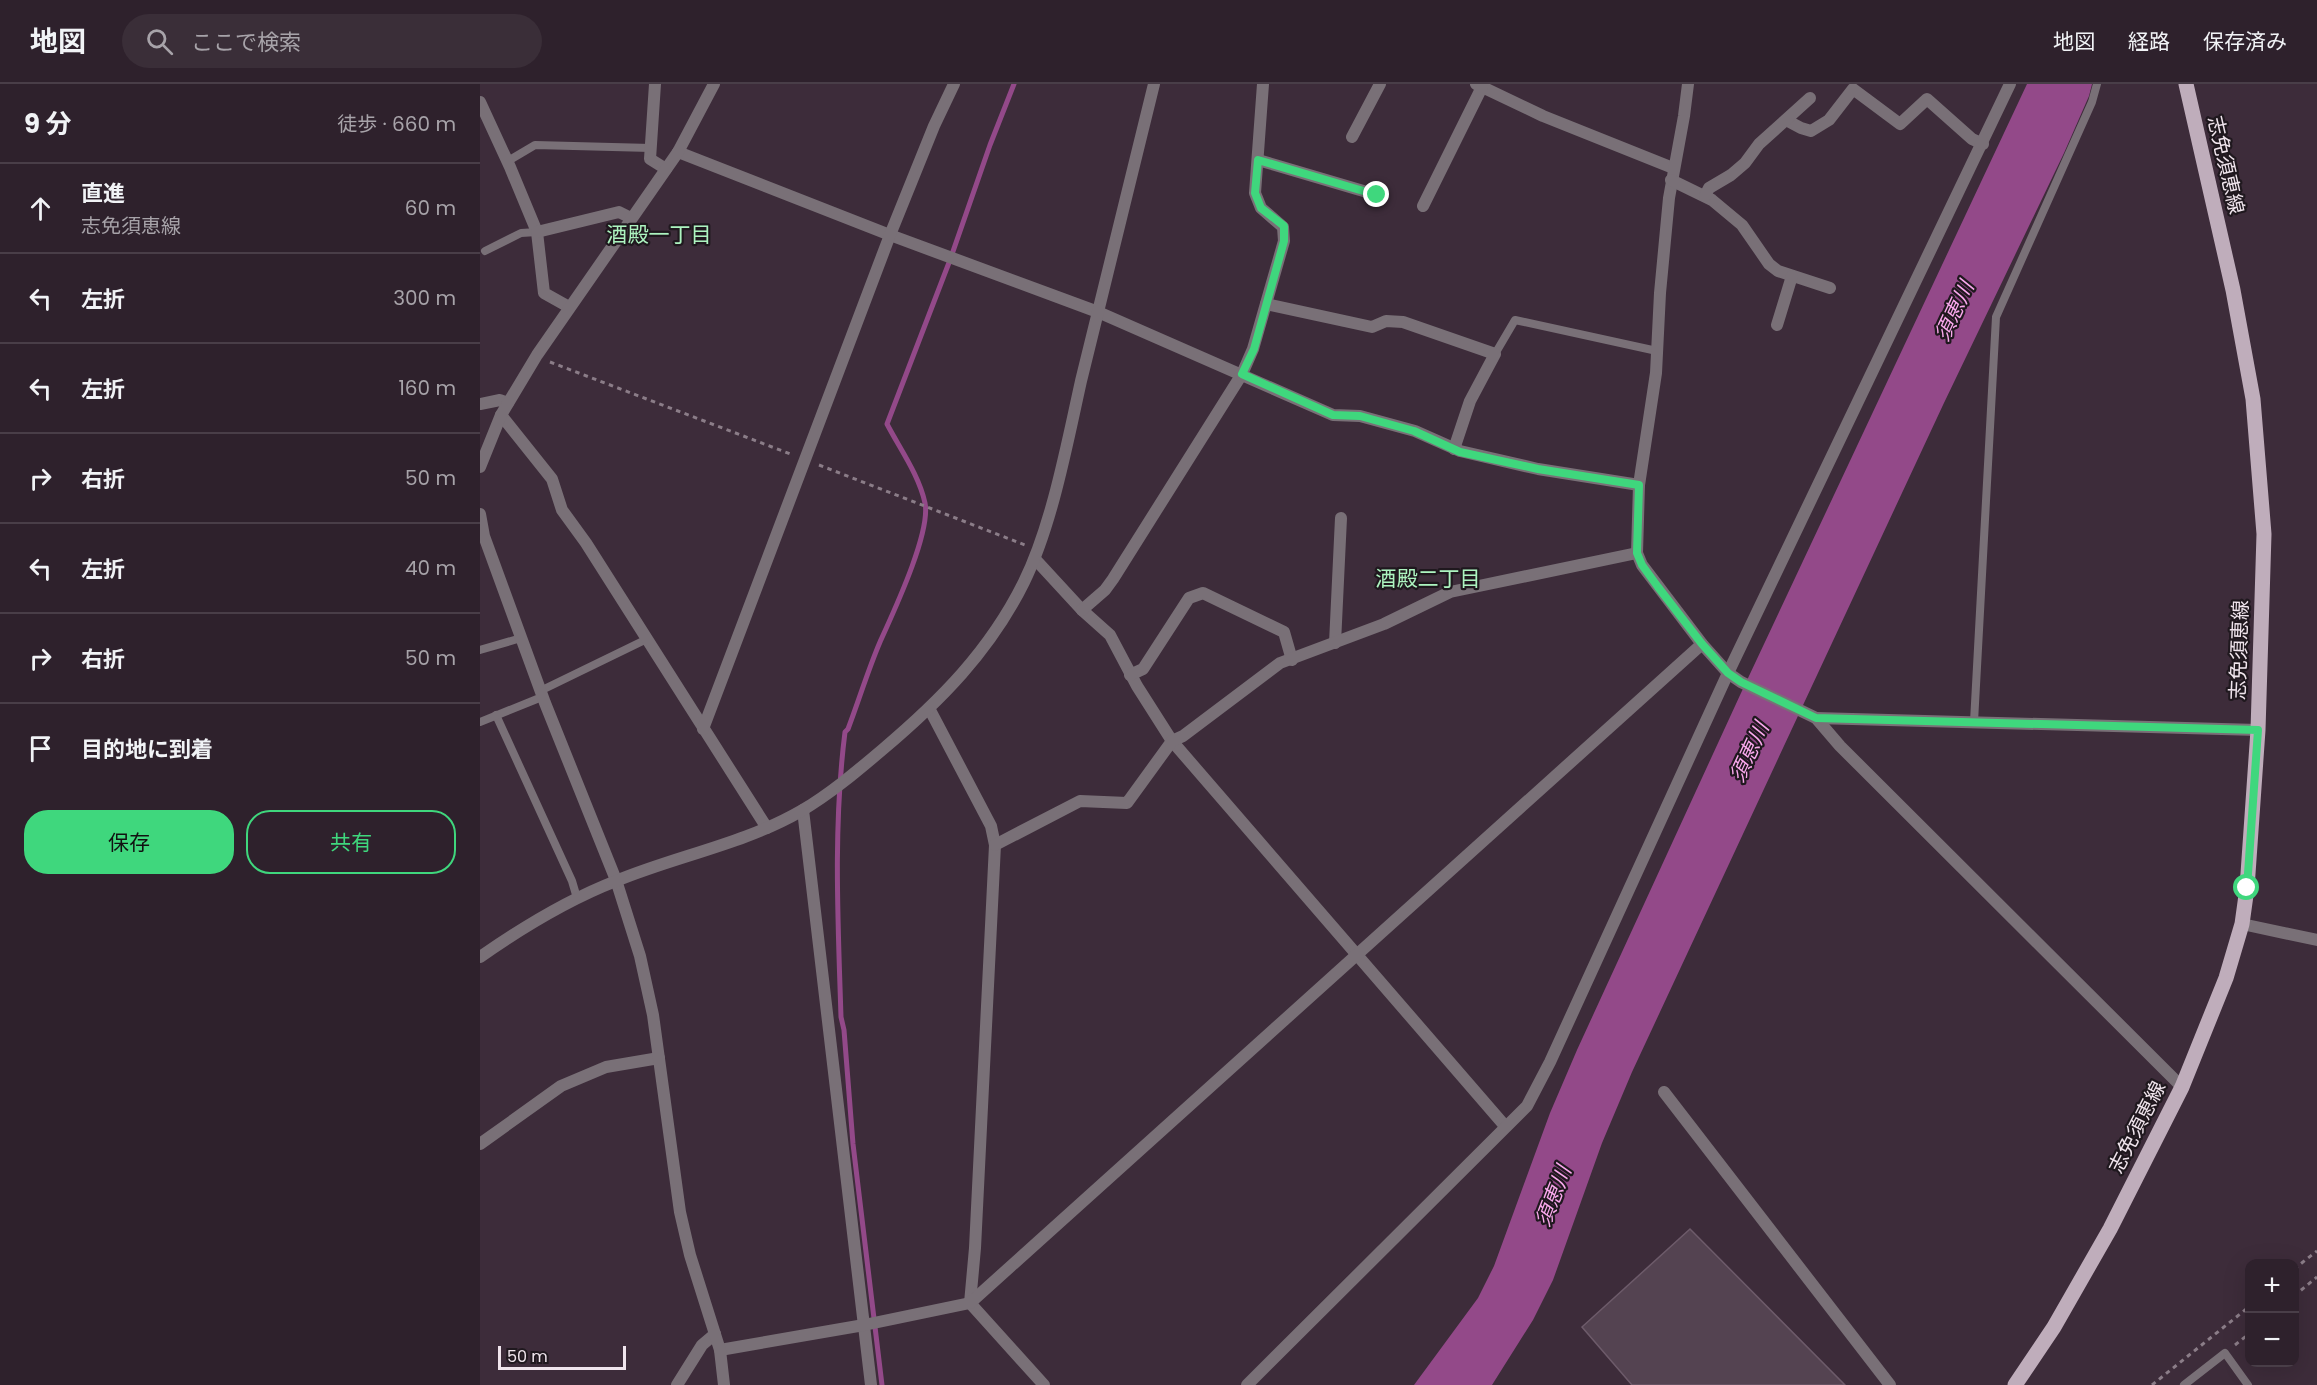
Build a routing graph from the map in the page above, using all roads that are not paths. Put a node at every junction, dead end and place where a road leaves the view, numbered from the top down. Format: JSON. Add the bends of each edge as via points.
{"nodes":[{"id":1,"x":655,"y":84,"type":"edge"},
{"id":2,"x":714,"y":84,"type":"edge"},
{"id":3,"x":954,"y":84,"type":"edge"},
{"id":4,"x":1154,"y":84,"type":"edge"},
{"id":5,"x":1263,"y":84,"type":"edge"},
{"id":6,"x":1380,"y":84,"type":"edge"},
{"id":7,"x":1688,"y":84,"type":"edge"},
{"id":8,"x":2010,"y":84,"type":"edge"},
{"id":9,"x":2097,"y":84,"type":"edge"},
{"id":10,"x":2186,"y":84,"type":"edge"},
{"id":11,"x":1479,"y":86,"type":"edge"},
{"id":12,"x":1810,"y":98,"type":"dead end"},
{"id":13,"x":480,"y":102,"type":"edge"},
{"id":14,"x":1786,"y":120,"type":"junction"},
{"id":15,"x":1352,"y":137,"type":"dead end"},
{"id":16,"x":1983,"y":144,"type":"junction"},
{"id":17,"x":651,"y":148,"type":"junction"},
{"id":18,"x":678,"y":152,"type":"junction"},
{"id":19,"x":1258,"y":160,"type":"junction"},
{"id":20,"x":507,"y":161,"type":"junction"},
{"id":21,"x":666,"y":169,"type":"junction"},
{"id":22,"x":1672,"y":174,"type":"junction"},
{"id":23,"x":1377,"y":195,"type":"dead end"},
{"id":24,"x":1705,"y":196,"type":"junction"},
{"id":25,"x":1423,"y":206,"type":"dead end"},
{"id":26,"x":631,"y":218,"type":"junction"},
{"id":27,"x":537,"y":232,"type":"junction"},
{"id":28,"x":890,"y":235,"type":"junction"},
{"id":29,"x":485,"y":251,"type":"dead end"},
{"id":30,"x":1792,"y":276,"type":"junction"},
{"id":31,"x":1830,"y":288,"type":"dead end"},
{"id":32,"x":1266,"y":304,"type":"junction"},
{"id":33,"x":569,"y":307,"type":"junction"},
{"id":34,"x":1098,"y":312,"type":"junction"},
{"id":35,"x":1777,"y":325,"type":"dead end"},
{"id":36,"x":1657,"y":351,"type":"junction"},
{"id":37,"x":1495,"y":354,"type":"junction"},
{"id":38,"x":1242,"y":374,"type":"junction"},
{"id":39,"x":508,"y":403,"type":"junction"},
{"id":40,"x":480,"y":404,"type":"edge"},
{"id":41,"x":501,"y":415,"type":"junction"},
{"id":42,"x":1454,"y":449,"type":"junction"},
{"id":43,"x":480,"y":467,"type":"edge"},
{"id":44,"x":1639,"y":485,"type":"junction"},
{"id":45,"x":480,"y":514,"type":"edge"},
{"id":46,"x":1341,"y":518,"type":"dead end"},
{"id":47,"x":1637,"y":553,"type":"junction"},
{"id":48,"x":1037,"y":554,"type":"junction"},
{"id":49,"x":1082,"y":610,"type":"junction"},
{"id":50,"x":521,"y":638,"type":"junction"},
{"id":51,"x":646,"y":639,"type":"junction"},
{"id":52,"x":1335,"y":643,"type":"junction"},
{"id":53,"x":1702,"y":644,"type":"junction"},
{"id":54,"x":480,"y":651,"type":"edge"},
{"id":55,"x":1292,"y":660,"type":"junction"},
{"id":56,"x":1728,"y":673,"type":"junction"},
{"id":57,"x":1131,"y":675,"type":"junction"},
{"id":58,"x":541,"y":694,"type":"junction"},
{"id":59,"x":930,"y":710,"type":"junction"},
{"id":60,"x":496,"y":715,"type":"junction"},
{"id":61,"x":1816,"y":718,"type":"junction"},
{"id":62,"x":480,"y":722,"type":"edge"},
{"id":63,"x":1974,"y":722,"type":"junction"},
{"id":64,"x":703,"y":729,"type":"junction"},
{"id":65,"x":2258,"y":730,"type":"junction"},
{"id":66,"x":1172,"y":741,"type":"junction"},
{"id":67,"x":803,"y":810,"type":"junction"},
{"id":68,"x":767,"y":828,"type":"junction"},
{"id":69,"x":995,"y":845,"type":"junction"},
{"id":70,"x":616,"y":880,"type":"junction"},
{"id":71,"x":577,"y":898,"type":"junction"},
{"id":72,"x":2242,"y":924,"type":"junction"},
{"id":73,"x":2317,"y":940,"type":"edge"},
{"id":74,"x":1356,"y":956,"type":"junction"},
{"id":75,"x":480,"y":957,"type":"edge"},
{"id":76,"x":659,"y":1058,"type":"junction"},
{"id":77,"x":2182,"y":1087,"type":"junction"},
{"id":78,"x":1664,"y":1092,"type":"dead end"},
{"id":79,"x":1505,"y":1126,"type":"junction"},
{"id":80,"x":480,"y":1144,"type":"edge"},
{"id":81,"x":969,"y":1303,"type":"junction"},
{"id":82,"x":864,"y":1325,"type":"junction"},
{"id":83,"x":716,"y":1334,"type":"junction"},
{"id":84,"x":720,"y":1350,"type":"junction"},
{"id":85,"x":677,"y":1385,"type":"edge"},
{"id":86,"x":724,"y":1385,"type":"edge"},
{"id":87,"x":871,"y":1385,"type":"edge"},
{"id":88,"x":1044,"y":1385,"type":"edge"},
{"id":89,"x":1247,"y":1385,"type":"edge"},
{"id":90,"x":1890,"y":1385,"type":"edge"},
{"id":91,"x":2015,"y":1385,"type":"edge"},
{"id":92,"x":2184,"y":1385,"type":"edge"},
{"id":93,"x":2248,"y":1385,"type":"edge"}],
"edges":[{"from":1,"to":17,"type":"street"},
{"from":2,"to":18,"type":"street"},
{"from":3,"to":28,"type":"street"},
{"from":4,"to":34,"type":"street"},
{"from":5,"to":19,"type":"street"},
{"from":6,"to":15,"type":"street"},
{"from":7,"to":22,"type":"street"},
{"from":8,"to":16,"type":"street"},
{"from":9,"to":63,"type":"lane","via":[[1996,317]]},
{"from":10,"to":65,"type":"main road","name":"志免須恵線","via":[[2233,290],[2253,399],[2264,534]]},
{"from":11,"to":22,"type":"street"},
{"from":11,"to":25,"type":"street"},
{"from":12,"to":14,"type":"street"},
{"from":13,"to":20,"type":"street"},
{"from":14,"to":16,"type":"street","via":[[1811,131],[1829,120],[1853,89],[1900,124],[1927,99]]},
{"from":14,"to":24,"type":"street","via":[[1745,163],[1709,188]]},
{"from":16,"to":56,"type":"street"},
{"from":17,"to":20,"type":"lane","via":[[536,145]]},
{"from":17,"to":21,"type":"street","via":[[650,159]]},
{"from":18,"to":21,"type":"street"},
{"from":18,"to":28,"type":"street"},
{"from":19,"to":23,"type":"street"},
{"from":19,"to":32,"type":"street","via":[[1255,193],[1261,208],[1284,226],[1284,241]]},
{"from":20,"to":27,"type":"street"},
{"from":21,"to":26,"type":"street"},
{"from":22,"to":24,"type":"street"},
{"from":22,"to":36,"type":"street"},
{"from":24,"to":30,"type":"street","via":[[1742,225],[1769,264]]},
{"from":26,"to":27,"type":"street","via":[[619,212]]},
{"from":26,"to":33,"type":"street"},
{"from":27,"to":29,"type":"lane","via":[[521,233]]},
{"from":27,"to":33,"type":"street","via":[[544,293]]},
{"from":28,"to":34,"type":"street"},
{"from":28,"to":64,"type":"street"},
{"from":30,"to":31,"type":"street"},
{"from":30,"to":35,"type":"street"},
{"from":32,"to":37,"type":"street","via":[[1372,327],[1386,321],[1403,322]]},
{"from":32,"to":38,"type":"street","via":[[1254,349]]},
{"from":33,"to":39,"type":"street"},
{"from":34,"to":38,"type":"street"},
{"from":34,"to":48,"type":"street"},
{"from":36,"to":37,"type":"lane","via":[[1515,320]]},
{"from":36,"to":44,"type":"street"},
{"from":37,"to":42,"type":"street","via":[[1470,401]]},
{"from":38,"to":42,"type":"street","via":[[1333,415],[1382,422]]},
{"from":38,"to":49,"type":"street","via":[[1105,590]]},
{"from":39,"to":40,"type":"street","via":[[500,400]]},
{"from":39,"to":41,"type":"street"},
{"from":41,"to":43,"type":"street"},
{"from":41,"to":51,"type":"street","via":[[552,479],[562,510]]},
{"from":42,"to":44,"type":"street","via":[[1538,469]]},
{"from":44,"to":47,"type":"street"},
{"from":45,"to":50,"type":"street","via":[[484,536]]},
{"from":46,"to":52,"type":"street"},
{"from":47,"to":52,"type":"street","via":[[1450,592]]},
{"from":47,"to":53,"type":"street"},
{"from":48,"to":49,"type":"street"},
{"from":48,"to":59,"type":"street","via":[[997,629],[975,661]]},
{"from":49,"to":57,"type":"street","via":[[1110,636]]},
{"from":50,"to":54,"type":"lane"},
{"from":50,"to":58,"type":"street"},
{"from":51,"to":58,"type":"lane"},
{"from":51,"to":64,"type":"street"},
{"from":52,"to":55,"type":"street"},
{"from":53,"to":56,"type":"street"},
{"from":53,"to":74,"type":"street"},
{"from":55,"to":57,"type":"street","via":[[1284,632],[1203,593],[1189,598],[1143,669]]},
{"from":55,"to":66,"type":"street","via":[[1280,663]]},
{"from":56,"to":61,"type":"street"},
{"from":56,"to":79,"type":"street","via":[[1550,1062],[1527,1106]]},
{"from":57,"to":66,"type":"street"},
{"from":58,"to":60,"type":"lane"},
{"from":58,"to":70,"type":"street"},
{"from":59,"to":67,"type":"street","via":[[840,786]]},
{"from":59,"to":69,"type":"street","via":[[991,826]]},
{"from":60,"to":62,"type":"lane"},
{"from":60,"to":71,"type":"lane"},
{"from":61,"to":63,"type":"street"},
{"from":61,"to":77,"type":"street"},
{"from":63,"to":65,"type":"street"},
{"from":64,"to":68,"type":"street"},
{"from":65,"to":72,"type":"main road","name":"志免須恵線"},
{"from":66,"to":69,"type":"street","via":[[1127,803],[1080,801]]},
{"from":66,"to":74,"type":"street"},
{"from":67,"to":68,"type":"street"},
{"from":67,"to":82,"type":"street"},
{"from":68,"to":70,"type":"street"},
{"from":69,"to":81,"type":"street"},
{"from":70,"to":71,"type":"street"},
{"from":70,"to":76,"type":"street","via":[[640,956]]},
{"from":71,"to":75,"type":"street"},
{"from":72,"to":73,"type":"street"},
{"from":72,"to":77,"type":"main road","name":"志免須恵線","via":[[2226,978]]},
{"from":74,"to":79,"type":"street"},
{"from":74,"to":81,"type":"street"},
{"from":76,"to":80,"type":"street","via":[[606,1067],[561,1086]]},
{"from":76,"to":83,"type":"street","via":[[680,1212]]},
{"from":77,"to":91,"type":"main road","name":"志免須恵線","via":[[2110,1229],[2054,1327]]},
{"from":78,"to":90,"type":"street"},
{"from":79,"to":89,"type":"street"},
{"from":81,"to":82,"type":"street"},
{"from":81,"to":88,"type":"street"},
{"from":82,"to":84,"type":"street"},
{"from":82,"to":87,"type":"street"},
{"from":83,"to":84,"type":"street"},
{"from":83,"to":85,"type":"street","via":[[702,1345]]},
{"from":84,"to":86,"type":"street"},
{"from":92,"to":93,"type":"lane","via":[[2225,1353]]}]}
